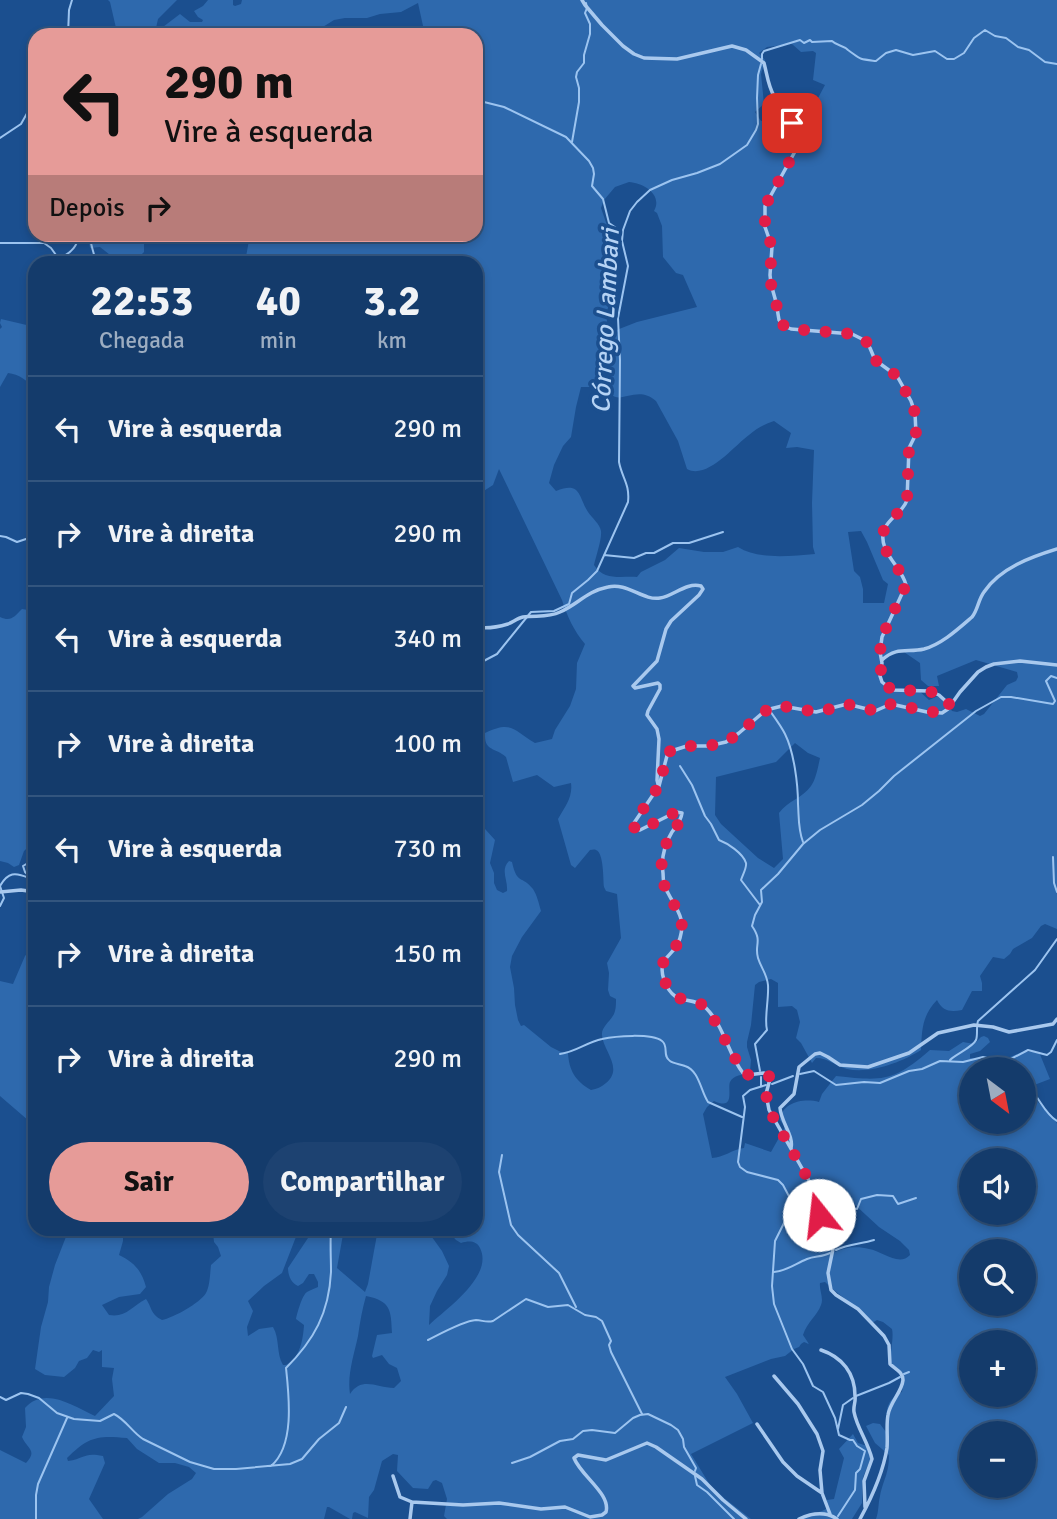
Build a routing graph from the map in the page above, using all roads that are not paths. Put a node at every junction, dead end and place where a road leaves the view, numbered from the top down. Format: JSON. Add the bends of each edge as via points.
{"nodes":[{"id":1,"x":582,"y":0,"type":"edge"},
{"id":2,"x":1057,"y":549,"type":"edge"},
{"id":3,"x":483,"y":627,"type":"edge"},
{"id":4,"x":882,"y":660,"type":"junction"},
{"id":5,"x":1057,"y":665,"type":"edge"},
{"id":6,"x":950,"y":705,"type":"junction"},
{"id":7,"x":659,"y":786,"type":"junction"},
{"id":8,"x":28,"y":891,"type":"edge"},
{"id":9,"x":0,"y":892,"type":"edge"},
{"id":10,"x":1057,"y":1019,"type":"edge"},
{"id":11,"x":791,"y":1148,"type":"junction"},
{"id":12,"x":821,"y":1350,"type":"dead end"},
{"id":13,"x":774,"y":1377,"type":"dead end"},
{"id":14,"x":757,"y":1424,"type":"dead end"},
{"id":15,"x":393,"y":1476,"type":"dead end"},
{"id":16,"x":822,"y":1493,"type":"junction"},
{"id":17,"x":412,"y":1502,"type":"junction"},
{"id":18,"x":865,"y":1509,"type":"junction"},
{"id":19,"x":830,"y":1514,"type":"junction"},
{"id":20,"x":410,"y":1519,"type":"edge"},
{"id":21,"x":746,"y":1519,"type":"edge"},
{"id":22,"x":799,"y":1519,"type":"edge"},
{"id":23,"x":837,"y":1519,"type":"edge"},
{"id":24,"x":860,"y":1519,"type":"edge"}],
"edges":[{"from":1,"to":4,"type":"street","via":[[623,46],[643,58],[677,59],[732,46],[746,50],[764,63],[774,96],[795,128],[798,146],[765,206],[764,217],[772,247],[770,275],[779,320],[791,329],[840,331],[866,341],[875,360],[897,376],[915,413],[907,500],[884,531],[887,550],[906,585],[882,637]]},
{"from":2,"to":4,"type":"street","via":[[1005,571],[985,589],[975,613],[951,634],[924,649],[897,651]]},
{"from":3,"to":7,"type":"street","via":[[551,615],[608,586],[655,599],[701,586],[699,595],[666,629],[653,667],[633,685],[660,685],[648,711],[659,739]]},
{"from":4,"to":6,"type":"street","via":[[880,676],[887,687],[929,691]]},
{"from":5,"to":6,"type":"street","via":[[993,664],[978,672]]},
{"from":6,"to":7,"type":"street","via":[[938,713],[891,704],[875,711],[847,704],[816,712],[772,707],[726,742],[668,752]]},
{"from":7,"to":11,"type":"street","via":[[634,827],[640,830],[676,812],[682,815],[662,858],[666,890],[682,927],[678,944],[662,963],[664,980],[671,993],[704,1006],[711,1014],[743,1073],[769,1076],[769,1110]]},
{"from":8,"to":9,"type":"street"},
{"from":10,"to":11,"type":"street","via":[[1052,1024],[1009,1032],[974,1025],[938,1032],[909,1053],[868,1067],[839,1065],[815,1054],[799,1067],[794,1094],[780,1108],[793,1142]]},
{"from":11,"to":18,"type":"street","via":[[816,1193],[822,1227],[833,1249],[828,1273],[831,1290],[884,1336],[890,1364],[903,1376],[888,1412],[885,1457]]},
{"from":12,"to":18,"type":"street","via":[[848,1368],[853,1383],[853,1410],[872,1459],[863,1485]]},
{"from":13,"to":16,"type":"street","via":[[817,1434],[823,1451]]},
{"from":14,"to":16,"type":"street","via":[[783,1462]]},
{"from":15,"to":17,"type":"street","via":[[400,1497]]},
{"from":16,"to":19,"type":"street"},
{"from":17,"to":20,"type":"street"},
{"from":17,"to":21,"type":"street","via":[[565,1507],[596,1517],[606,1512],[607,1502],[578,1467],[575,1456],[606,1460],[647,1443],[702,1479]]},
{"from":18,"to":24,"type":"street"},
{"from":19,"to":22,"type":"street"},
{"from":19,"to":23,"type":"street"}]}
